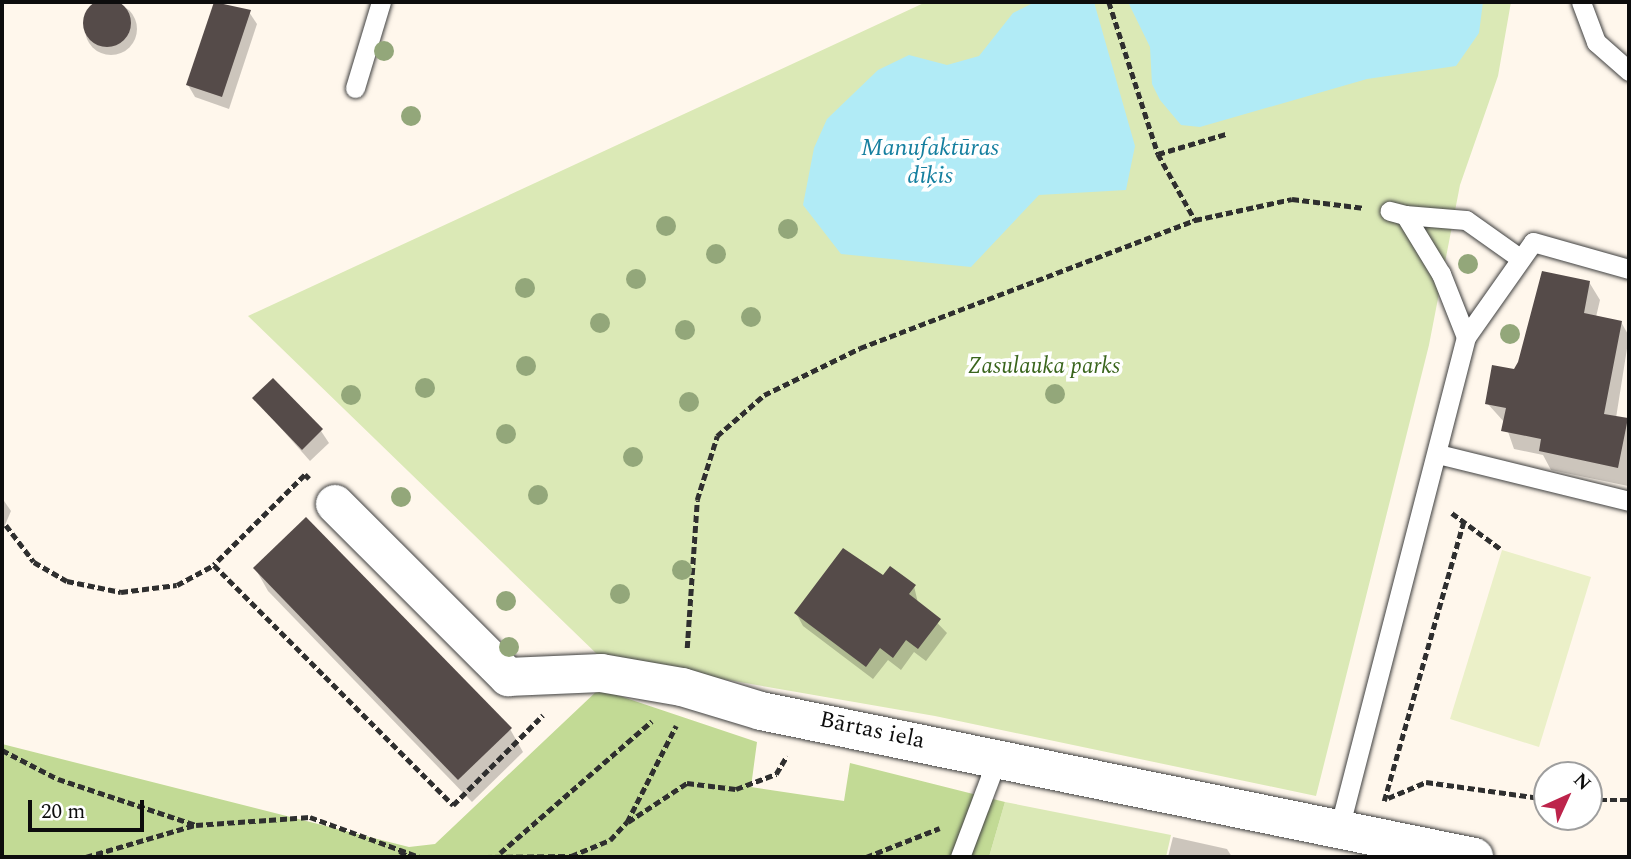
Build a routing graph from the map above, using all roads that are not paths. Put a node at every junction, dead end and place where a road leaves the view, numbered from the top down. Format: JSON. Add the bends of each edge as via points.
{"nodes":[{"id":1,"x":381,"y":2,"type":"edge"},
{"id":2,"x":1581,"y":2,"type":"edge"},
{"id":3,"x":1629,"y":71,"type":"edge"},
{"id":4,"x":355,"y":88,"type":"dead end"},
{"id":5,"x":1521,"y":259,"type":"junction"},
{"id":6,"x":1629,"y":269,"type":"edge"},
{"id":7,"x":1466,"y":337,"type":"junction"},
{"id":8,"x":1438,"y":454,"type":"junction"},
{"id":9,"x":1629,"y":501,"type":"edge"},
{"id":10,"x":335,"y":504,"type":"road end"},
{"id":11,"x":997,"y":759,"type":"junction"},
{"id":12,"x":1358,"y":831,"type":"edge"},
{"id":13,"x":960,"y":857,"type":"edge"},
{"id":14,"x":1474,"y":857,"type":"edge"}],
"edges":[{"from":1,"to":4,"type":"lane"},
{"from":2,"to":3,"type":"lane","via":[[1596,42]]},
{"from":5,"to":6,"type":"lane","via":[[1533,242]]},
{"from":5,"to":7,"type":"lane"},
{"from":5,"to":7,"type":"lane","via":[[1466,220],[1397,213],[1441,274]]},
{"from":7,"to":8,"type":"lane"},
{"from":8,"to":9,"type":"lane"},
{"from":8,"to":12,"type":"lane"},
{"from":10,"to":11,"type":"street","name":"Bārtas iela","via":[[508,677],[601,673]]},
{"from":11,"to":12,"type":"street","name":"Bārtas iela"},
{"from":11,"to":13,"type":"lane"},
{"from":12,"to":14,"type":"street","name":"Bārtas iela"}]}
